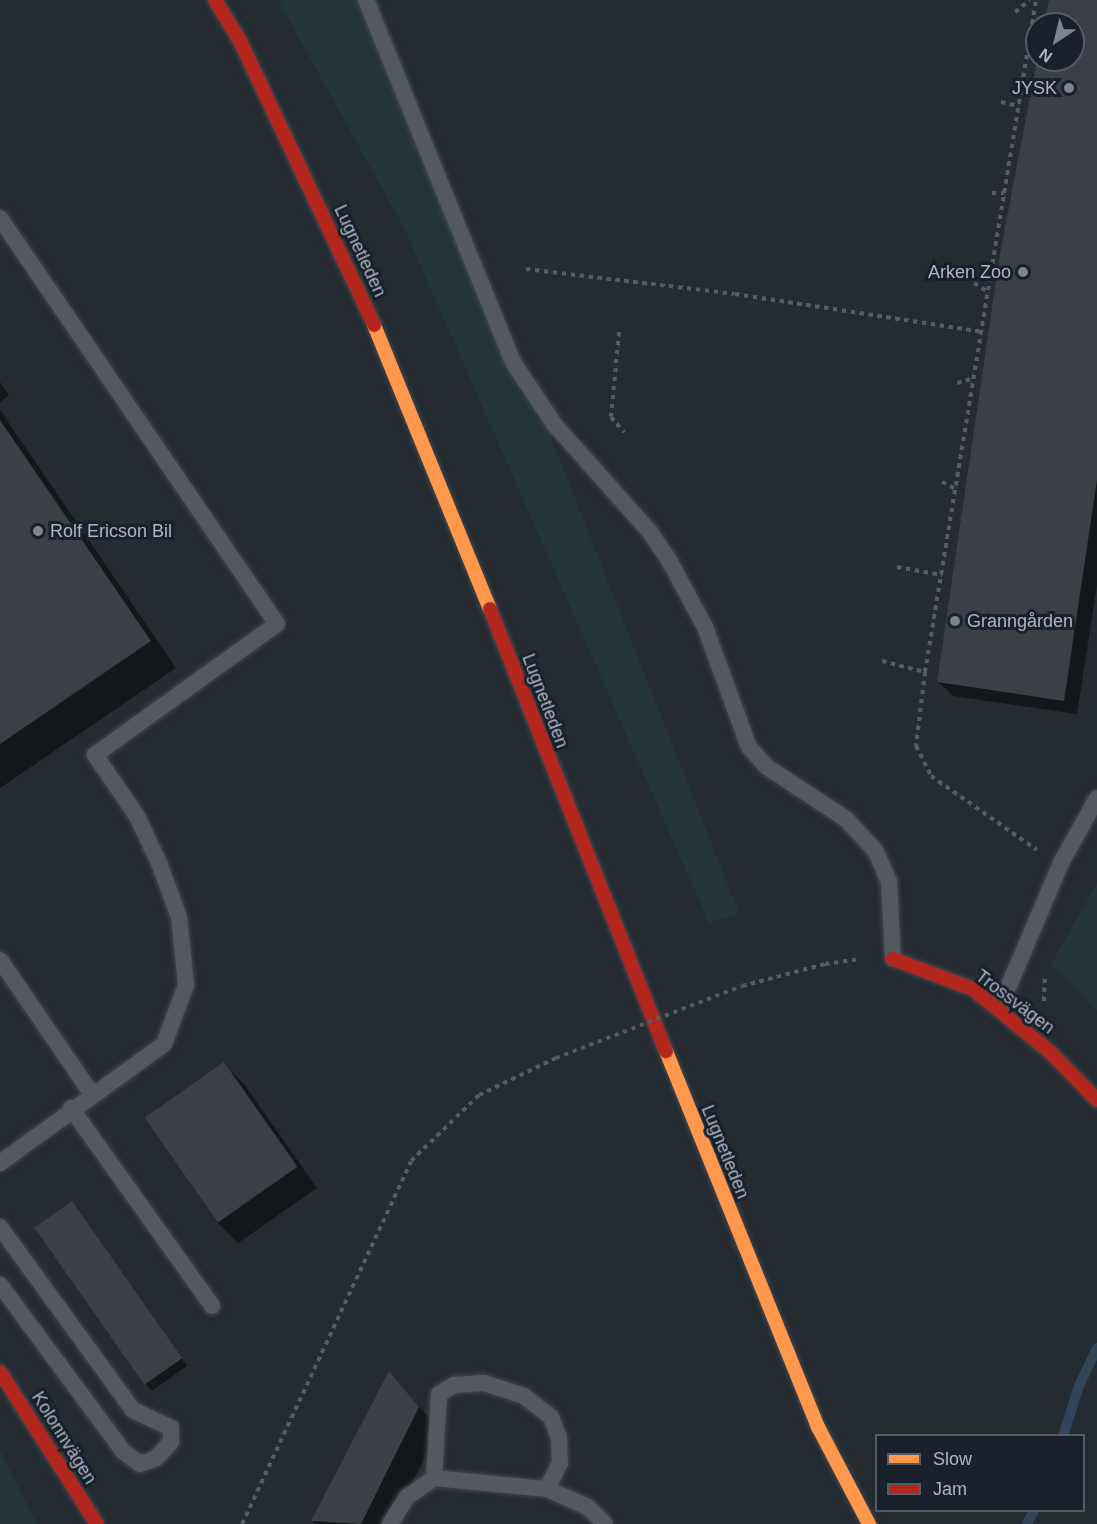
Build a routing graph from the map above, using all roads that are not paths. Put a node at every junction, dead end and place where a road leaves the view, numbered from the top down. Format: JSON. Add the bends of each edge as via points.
{"nodes":[{"id":1,"x":215,"y":0,"type":"edge"},
{"id":2,"x":366,"y":0,"type":"edge"},
{"id":3,"x":0,"y":218,"type":"edge"},
{"id":4,"x":1097,"y":798,"type":"edge"},
{"id":5,"x":893,"y":959,"type":"joint"},
{"id":6,"x":0,"y":960,"type":"edge"},
{"id":7,"x":999,"y":1009,"type":"junction"},
{"id":8,"x":91,"y":1093,"type":"junction"},
{"id":9,"x":1097,"y":1100,"type":"edge"},
{"id":10,"x":70,"y":1108,"type":"junction"},
{"id":11,"x":0,"y":1163,"type":"edge"},
{"id":12,"x":0,"y":1227,"type":"edge"},
{"id":13,"x":0,"y":1285,"type":"edge"},
{"id":14,"x":212,"y":1306,"type":"dead end"},
{"id":15,"x":0,"y":1372,"type":"edge"},
{"id":16,"x":818,"y":1426,"type":"junction"},
{"id":17,"x":434,"y":1478,"type":"junction"},
{"id":18,"x":547,"y":1489,"type":"junction"},
{"id":19,"x":840,"y":1502,"type":"dead end"},
{"id":20,"x":97,"y":1524,"type":"edge"},
{"id":21,"x":390,"y":1524,"type":"edge"},
{"id":22,"x":605,"y":1524,"type":"edge"},
{"id":23,"x":869,"y":1524,"type":"edge"}],
"edges":[{"from":1,"to":16,"type":"main road","name":"Lugnetleden","via":[[240,40],[347,261],[442,485],[607,908]]},
{"from":2,"to":5,"type":"lane","via":[[513,362],[554,424],[650,532],[705,627],[749,747],[766,767],[846,819],[875,850],[889,882]]},
{"from":3,"to":8,"type":"lane","via":[[277,624],[95,755],[137,816],[159,863],[179,917],[186,985],[164,1044]]},
{"from":4,"to":7,"type":"lane","via":[[1061,863]]},
{"from":5,"to":7,"type":"main road","name":"Trossvägen","via":[[963,985]]},
{"from":6,"to":8,"type":"lane"},
{"from":7,"to":9,"type":"main road","name":"Trossvägen","via":[[1050,1052]]},
{"from":8,"to":10,"type":"lane"},
{"from":10,"to":11,"type":"lane"},
{"from":10,"to":14,"type":"lane"},
{"from":12,"to":13,"type":"lane","via":[[133,1410],[171,1428],[171,1442],[155,1459],[140,1464],[123,1450]]},
{"from":15,"to":20,"type":"main road","name":"Kolonnvägen"},
{"from":16,"to":19,"type":"main road","name":"Lugnetleden"},
{"from":16,"to":23,"type":"main road","name":"Lugnetleden"},
{"from":17,"to":18,"type":"lane"},
{"from":17,"to":18,"type":"lane","via":[[439,1394],[454,1384],[484,1383],[524,1396],[551,1417],[559,1438],[560,1463]]},
{"from":17,"to":21,"type":"lane","via":[[407,1497]]},
{"from":18,"to":22,"type":"lane","via":[[588,1506]]}]}
